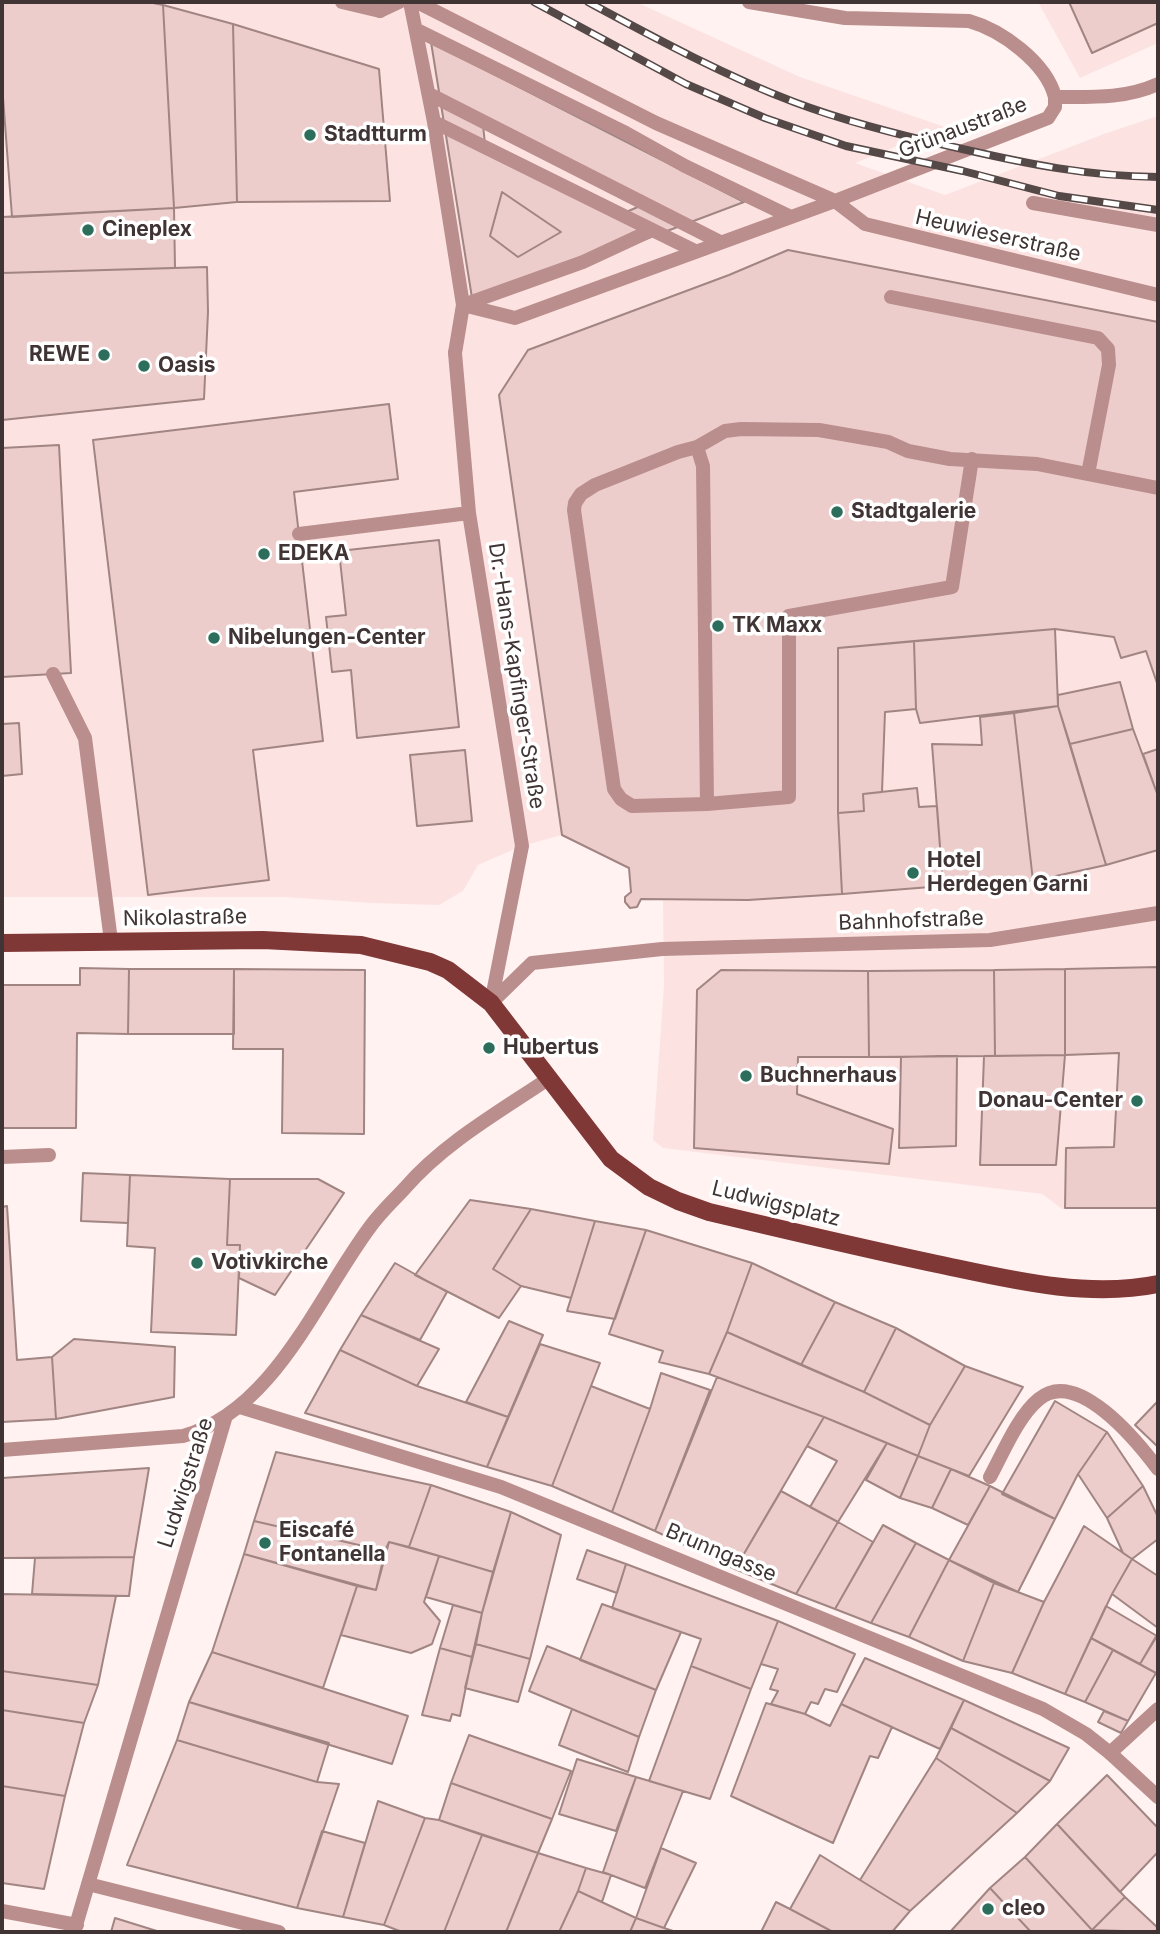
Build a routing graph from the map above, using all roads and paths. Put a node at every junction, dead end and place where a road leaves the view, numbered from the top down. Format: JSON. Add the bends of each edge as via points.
{"nodes":[{"id":1,"x":342,"y":2,"type":"edge"},
{"id":2,"x":400,"y":2,"type":"edge"},
{"id":3,"x":410,"y":2,"type":"edge"},
{"id":4,"x":417,"y":2,"type":"edge"},
{"id":5,"x":749,"y":2,"type":"edge"},
{"id":6,"x":417,"y":30,"type":"junction"},
{"id":7,"x":1158,"y":84,"type":"edge"},
{"id":8,"x":429,"y":94,"type":"junction"},
{"id":9,"x":1055,"y":97,"type":"junction"},
{"id":10,"x":434,"y":122,"type":"junction"},
{"id":11,"x":835,"y":201,"type":"junction"},
{"id":12,"x":1033,"y":203,"type":"dead end"},
{"id":13,"x":791,"y":217,"type":"junction"},
{"id":14,"x":1158,"y":225,"type":"edge"},
{"id":15,"x":652,"y":230,"type":"junction"},
{"id":16,"x":720,"y":242,"type":"junction"},
{"id":17,"x":695,"y":251,"type":"junction"},
{"id":18,"x":1158,"y":295,"type":"edge"},
{"id":19,"x":891,"y":297,"type":"dead end"},
{"id":20,"x":463,"y":305,"type":"junction"},
{"id":21,"x":697,"y":447,"type":"junction"},
{"id":22,"x":972,"y":459,"type":"junction"},
{"id":23,"x":1088,"y":474,"type":"junction"},
{"id":24,"x":1158,"y":488,"type":"edge"},
{"id":25,"x":469,"y":513,"type":"junction"},
{"id":26,"x":299,"y":534,"type":"dead end"},
{"id":27,"x":53,"y":674,"type":"dead end"},
{"id":28,"x":707,"y":804,"type":"junction"},
{"id":29,"x":1158,"y":913,"type":"edge"},
{"id":30,"x":111,"y":941,"type":"junction"},
{"id":31,"x":2,"y":943,"type":"edge"},
{"id":32,"x":369,"y":946,"type":"joint"},
{"id":33,"x":491,"y":1003,"type":"junction"},
{"id":34,"x":548,"y":1079,"type":"junction"},
{"id":35,"x":49,"y":1155,"type":"dead end"},
{"id":36,"x":2,"y":1157,"type":"edge"},
{"id":37,"x":1158,"y":1284,"type":"edge"},
{"id":38,"x":240,"y":1407,"type":"junction"},
{"id":39,"x":225,"y":1419,"type":"junction"},
{"id":40,"x":2,"y":1450,"type":"edge"},
{"id":41,"x":1158,"y":1469,"type":"edge"},
{"id":42,"x":990,"y":1477,"type":"dead end"},
{"id":43,"x":1158,"y":1709,"type":"edge"},
{"id":44,"x":1110,"y":1754,"type":"junction"},
{"id":45,"x":1158,"y":1797,"type":"edge"},
{"id":46,"x":88,"y":1884,"type":"junction"},
{"id":47,"x":2,"y":1912,"type":"edge"},
{"id":48,"x":76,"y":1929,"type":"edge"},
{"id":49,"x":279,"y":1932,"type":"edge"}],
"edges":[{"from":1,"to":2,"type":"street","via":[[380,11]]},
{"from":3,"to":6,"type":"street","name":"Dr.-Hans-Kapfinger-Straße"},
{"from":4,"to":11,"type":"street","name":"Heuwieserstraße","via":[[656,123]]},
{"from":5,"to":9,"type":"street","name":"Grünaustraße","via":[[845,18],[969,21],[988,26],[1033,62]]},
{"from":6,"to":8,"type":"street","name":"Dr.-Hans-Kapfinger-Straße"},
{"from":6,"to":13,"type":"street"},
{"from":7,"to":9,"type":"street","name":"Grünaustraße","via":[[1110,97]]},
{"from":8,"to":10,"type":"street","name":"Dr.-Hans-Kapfinger-Straße"},
{"from":8,"to":16,"type":"street"},
{"from":9,"to":11,"type":"street","name":"Grünaustraße","via":[[1048,118]]},
{"from":10,"to":15,"type":"street"},
{"from":10,"to":20,"type":"street","name":"Dr.-Hans-Kapfinger-Straße"},
{"from":11,"to":13,"type":"street","name":"Grünaustraße"},
{"from":11,"to":18,"type":"street","name":"Heuwieserstraße","via":[[864,224],[883,230]]},
{"from":12,"to":14,"type":"street"},
{"from":13,"to":16,"type":"street","name":"Grünaustraße"},
{"from":15,"to":17,"type":"street"},
{"from":15,"to":20,"type":"street","via":[[583,262]]},
{"from":16,"to":17,"type":"street","name":"Grünaustraße"},
{"from":17,"to":20,"type":"street","name":"Grünaustraße","via":[[515,318]]},
{"from":19,"to":23,"type":"street","via":[[1098,338],[1108,349],[1109,365]]},
{"from":20,"to":25,"type":"street","name":"Dr.-Hans-Kapfinger-Straße","via":[[455,353]]},
{"from":21,"to":22,"type":"street","via":[[725,431],[819,430],[950,459]]},
{"from":21,"to":28,"type":"street","via":[[703,466]]},
{"from":21,"to":28,"type":"street","via":[[595,485],[581,494],[574,510],[614,789],[632,806]]},
{"from":22,"to":23,"type":"street"},
{"from":22,"to":28,"type":"street","via":[[952,587],[789,616],[789,797]]},
{"from":23,"to":24,"type":"street"},
{"from":25,"to":26,"type":"street"},
{"from":25,"to":33,"type":"street","name":"Dr.-Hans-Kapfinger-Straße","via":[[522,846]]},
{"from":27,"to":30,"type":"street","via":[[85,738]]},
{"from":29,"to":33,"type":"street","name":"Bahnhofstraße","via":[[990,940],[662,949],[532,963]]},
{"from":30,"to":31,"type":"main road","name":"Nikolastraße"},
{"from":30,"to":32,"type":"main road","name":"Nikolastraße","via":[[263,940]]},
{"from":32,"to":33,"type":"main road","name":"Ludwigsplatz","via":[[448,970]]},
{"from":33,"to":34,"type":"main road","name":"Ludwigsplatz"},
{"from":34,"to":37,"type":"main road","name":"Ludwigsplatz","via":[[611,1159],[649,1187],[709,1212],[1008,1280],[1137,1289]]},
{"from":34,"to":38,"type":"street","name":"Ludwigstraße","via":[[478,1126],[408,1184],[370,1227],[282,1359]]},
{"from":35,"to":36,"type":"street"},
{"from":38,"to":39,"type":"street","name":"Ludwigstraße"},
{"from":38,"to":44,"type":"street","name":"Brunngasse","via":[[501,1487],[582,1518],[1043,1709]]},
{"from":39,"to":40,"type":"street","via":[[183,1436]]},
{"from":39,"to":46,"type":"street","name":"Ludwigstraße"},
{"from":41,"to":42,"type":"street","via":[[1117,1421],[1064,1390],[1046,1394],[1032,1405]]},
{"from":43,"to":44,"type":"street"},
{"from":44,"to":45,"type":"street","name":"Brunngasse"},
{"from":46,"to":48,"type":"street","name":"Ludwigstraße"},
{"from":46,"to":49,"type":"street"},
{"from":47,"to":48,"type":"street"}]}
